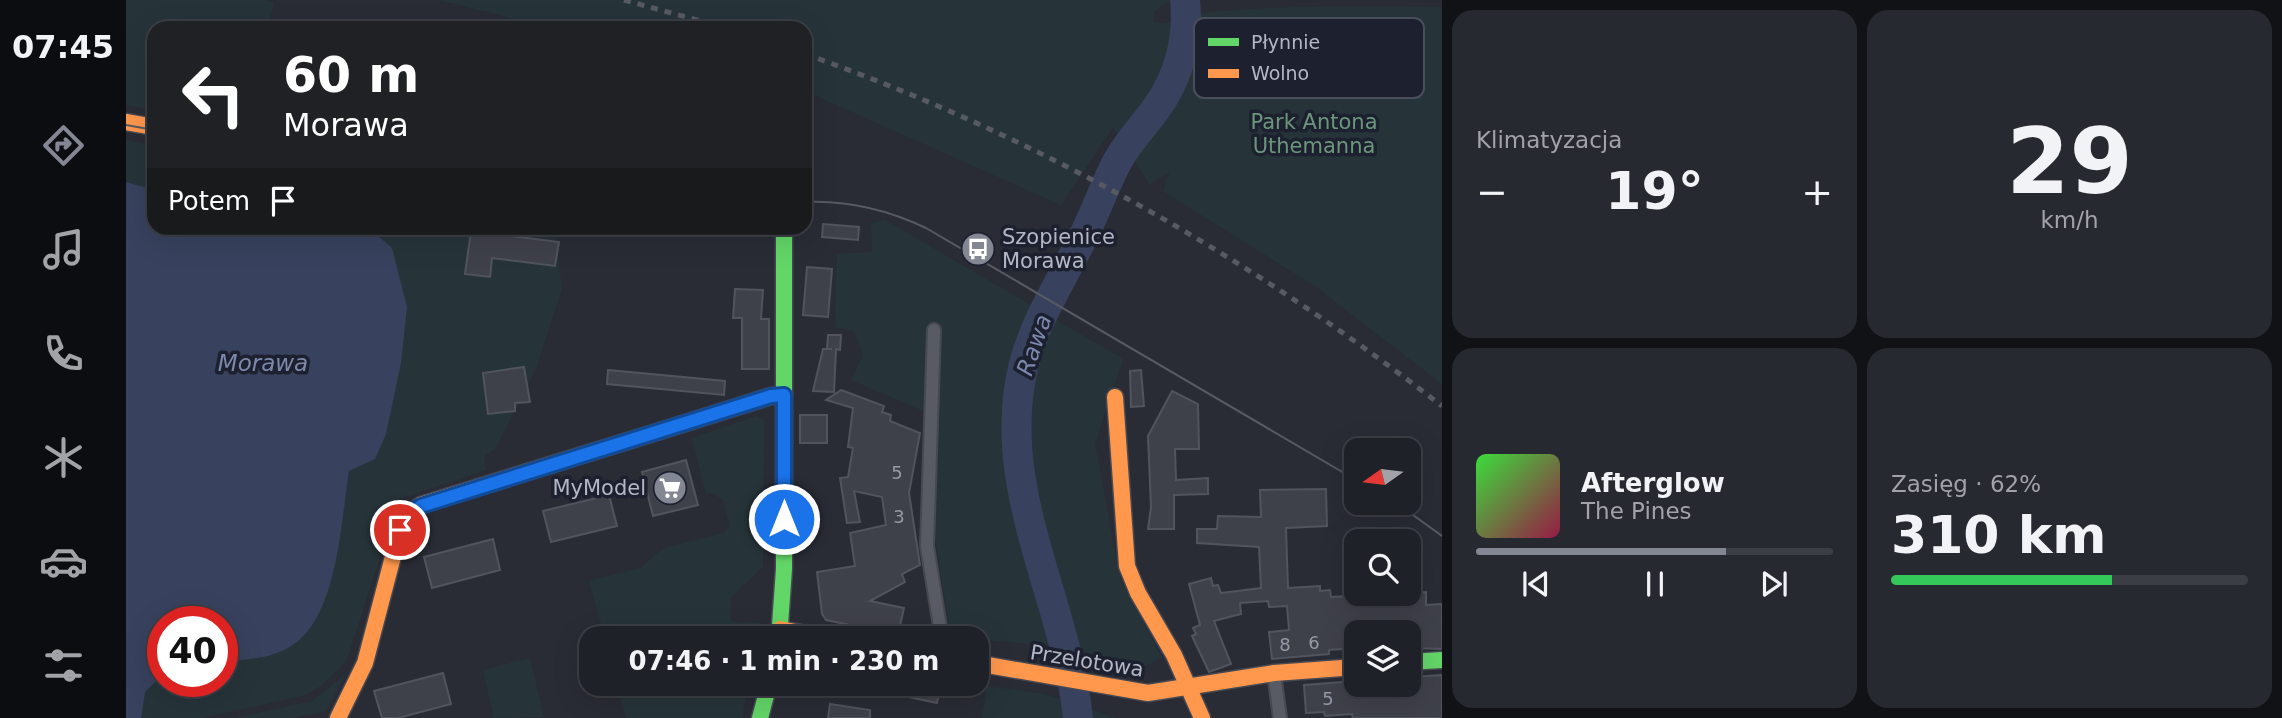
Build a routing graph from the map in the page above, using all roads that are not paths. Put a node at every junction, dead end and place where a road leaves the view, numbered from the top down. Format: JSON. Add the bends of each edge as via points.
{"nodes":[{"id":1,"x":126,"y":122,"type":"edge"},
{"id":2,"x":147,"y":126,"type":"edge"},
{"id":3,"x":784,"y":235,"type":"edge"},
{"id":4,"x":934,"y":330,"type":"dead end"},
{"id":5,"x":784,"y":395,"type":"junction"},
{"id":6,"x":1115,"y":397,"type":"dead end"},
{"id":7,"x":780,"y":626,"type":"edge"},
{"id":8,"x":940,"y":626,"type":"edge"},
{"id":9,"x":1442,"y":660,"type":"edge"},
{"id":10,"x":1421,"y":661,"type":"edge"},
{"id":11,"x":989,"y":665,"type":"edge"},
{"id":12,"x":1344,"y":668,"type":"edge"},
{"id":13,"x":1274,"y":673,"type":"junction"},
{"id":14,"x":1186,"y":688,"type":"junction"},
{"id":15,"x":766,"y":696,"type":"edge"},
{"id":16,"x":338,"y":718,"type":"edge"},
{"id":17,"x":760,"y":718,"type":"edge"},
{"id":18,"x":1202,"y":718,"type":"edge"},
{"id":19,"x":1280,"y":718,"type":"edge"}],
"edges":[{"from":1,"to":2,"type":"street"},
{"from":3,"to":5,"type":"street"},
{"from":4,"to":8,"type":"street","via":[[927,546]]},
{"from":5,"to":7,"type":"street"},
{"from":5,"to":16,"type":"street","via":[[670,427],[408,514],[365,663]]},
{"from":6,"to":14,"type":"street","via":[[1127,566],[1133,587],[1180,667]]},
{"from":9,"to":10,"type":"street"},
{"from":11,"to":14,"type":"street","name":"Przelotowa","via":[[1147,693]]},
{"from":12,"to":13,"type":"street","name":"Przelotowa"},
{"from":13,"to":14,"type":"street","name":"Przelotowa"},
{"from":13,"to":19,"type":"street"},
{"from":14,"to":18,"type":"street"},
{"from":15,"to":17,"type":"street"}]}
